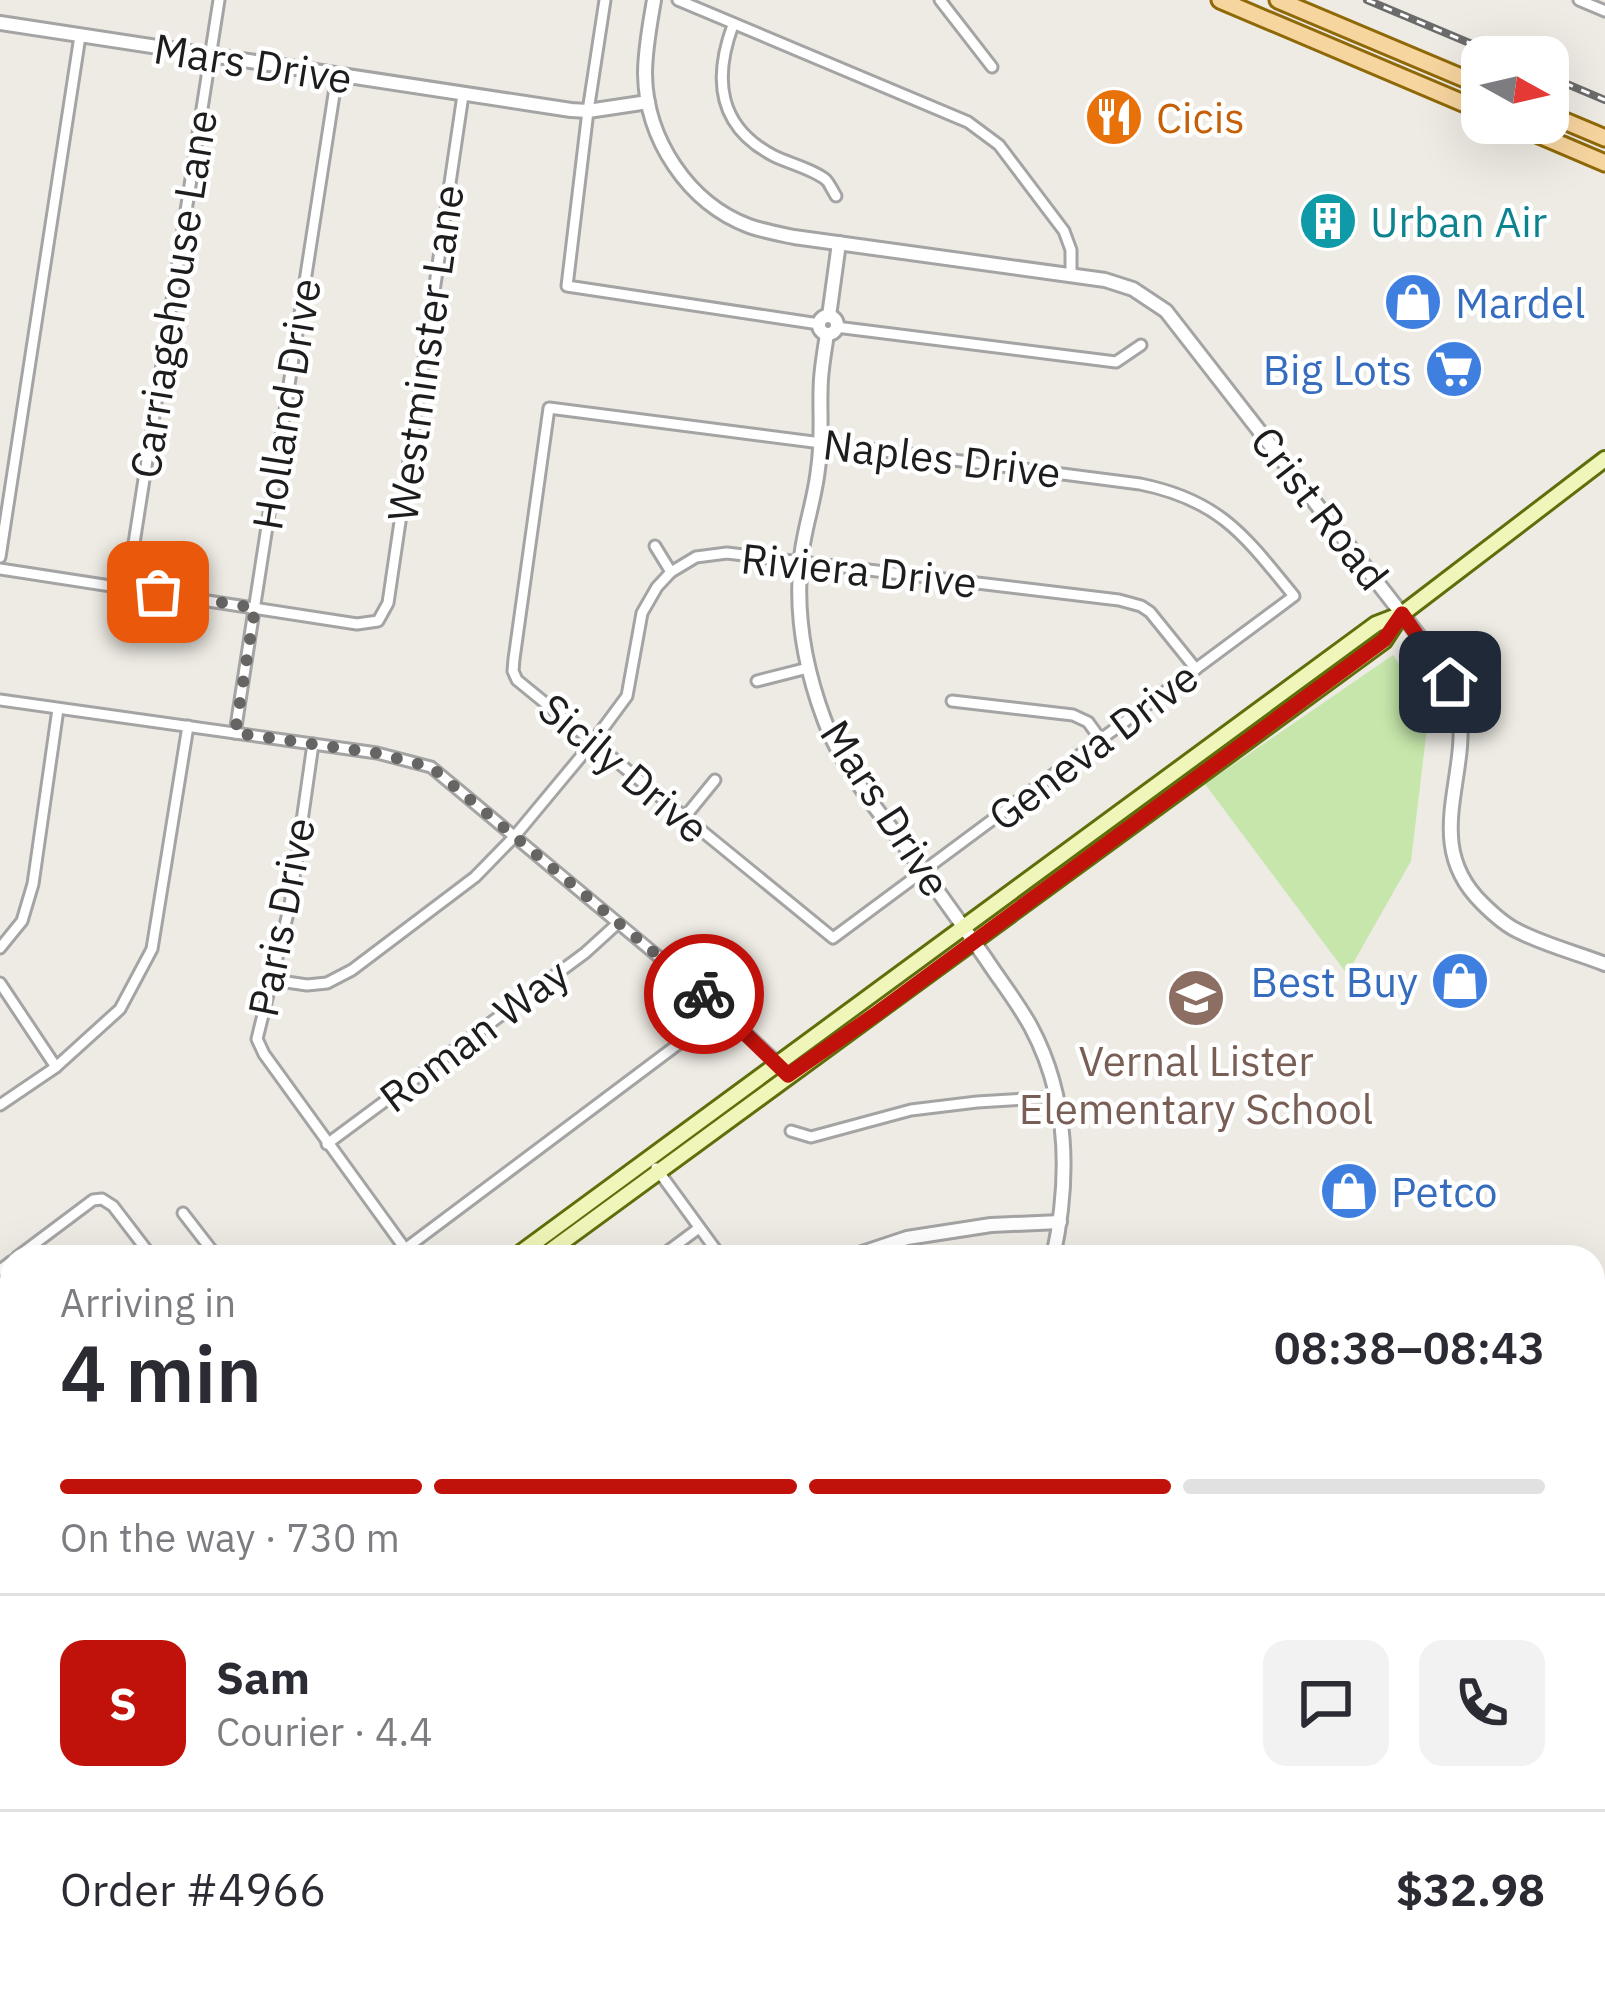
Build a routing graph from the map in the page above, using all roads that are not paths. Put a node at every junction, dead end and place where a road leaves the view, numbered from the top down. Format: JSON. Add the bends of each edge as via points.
{"nodes":[{"id":1,"x":219,"y":0,"type":"edge"},
{"id":2,"x":605,"y":0,"type":"edge"},
{"id":3,"x":655,"y":0,"type":"edge"},
{"id":4,"x":678,"y":0,"type":"edge"},
{"id":5,"x":940,"y":0,"type":"edge"},
{"id":6,"x":1220,"y":0,"type":"edge"},
{"id":7,"x":1278,"y":0,"type":"edge"},
{"id":8,"x":1580,"y":0,"type":"edge"},
{"id":9,"x":1605,"y":11,"type":"edge"},
{"id":10,"x":0,"y":23,"type":"edge"},
{"id":11,"x":734,"y":25,"type":"junction"},
{"id":12,"x":80,"y":36,"type":"junction"},
{"id":13,"x":1400,"y":52,"type":"junction"},
{"id":14,"x":210,"y":56,"type":"junction"},
{"id":15,"x":992,"y":67,"type":"dead end"},
{"id":16,"x":1391,"y":72,"type":"junction"},
{"id":17,"x":337,"y":75,"type":"junction"},
{"id":18,"x":1461,"y":77,"type":"edge"},
{"id":19,"x":463,"y":94,"type":"junction"},
{"id":20,"x":648,"y":102,"type":"junction"},
{"id":21,"x":1461,"y":102,"type":"edge"},
{"id":22,"x":588,"y":111,"type":"junction"},
{"id":23,"x":1569,"y":123,"type":"edge"},
{"id":24,"x":1586,"y":130,"type":"junction"},
{"id":25,"x":1605,"y":138,"type":"edge"},
{"id":26,"x":1560,"y":144,"type":"edge"},
{"id":27,"x":1577,"y":151,"type":"junction"},
{"id":28,"x":1605,"y":163,"type":"edge"},
{"id":29,"x":836,"y":196,"type":"dead end"},
{"id":30,"x":839,"y":243,"type":"junction"},
{"id":31,"x":1071,"y":275,"type":"junction"},
{"id":32,"x":828,"y":325,"type":"junction"},
{"id":33,"x":1141,"y":345,"type":"dead end"},
{"id":34,"x":549,"y":408,"type":"joint"},
{"id":35,"x":821,"y":443,"type":"junction"},
{"id":36,"x":1605,"y":459,"type":"edge"},
{"id":37,"x":655,"y":546,"type":"dead end"},
{"id":38,"x":0,"y":557,"type":"edge"},
{"id":39,"x":800,"y":561,"type":"junction"},
{"id":40,"x":0,"y":569,"type":"edge"},
{"id":41,"x":670,"y":572,"type":"junction"},
{"id":42,"x":127,"y":588,"type":"junction"},
{"id":43,"x":1294,"y":596,"type":"joint"},
{"id":44,"x":255,"y":608,"type":"junction"},
{"id":45,"x":1402,"y":614,"type":"junction"},
{"id":46,"x":808,"y":668,"type":"junction"},
{"id":47,"x":1196,"y":668,"type":"junction"},
{"id":48,"x":757,"y":681,"type":"dead end"},
{"id":49,"x":0,"y":700,"type":"edge"},
{"id":50,"x":952,"y":700,"type":"dead end"},
{"id":51,"x":58,"y":709,"type":"junction"},
{"id":52,"x":188,"y":726,"type":"junction"},
{"id":53,"x":235,"y":733,"type":"junction"},
{"id":54,"x":1101,"y":740,"type":"junction"},
{"id":55,"x":593,"y":742,"type":"junction"},
{"id":56,"x":313,"y":744,"type":"junction"},
{"id":57,"x":715,"y":780,"type":"dead end"},
{"id":58,"x":685,"y":818,"type":"junction"},
{"id":59,"x":514,"y":837,"type":"junction"},
{"id":60,"x":924,"y":872,"type":"junction"},
{"id":61,"x":618,"y":923,"type":"junction"},
{"id":62,"x":964,"y":927,"type":"junction"},
{"id":63,"x":833,"y":938,"type":"joint"},
{"id":64,"x":974,"y":942,"type":"junction"},
{"id":65,"x":0,"y":948,"type":"edge"},
{"id":66,"x":1605,"y":964,"type":"edge"},
{"id":67,"x":273,"y":980,"type":"junction"},
{"id":68,"x":0,"y":983,"type":"edge"},
{"id":69,"x":720,"y":1007,"type":"junction"},
{"id":70,"x":777,"y":1062,"type":"junction"},
{"id":71,"x":56,"y":1067,"type":"junction"},
{"id":72,"x":788,"y":1075,"type":"junction"},
{"id":73,"x":1057,"y":1097,"type":"junction"},
{"id":74,"x":0,"y":1105,"type":"edge"},
{"id":75,"x":791,"y":1131,"type":"dead end"},
{"id":76,"x":328,"y":1144,"type":"junction"},
{"id":77,"x":654,"y":1165,"type":"junction"},
{"id":78,"x":183,"y":1213,"type":"dead end"},
{"id":79,"x":1060,"y":1222,"type":"junction"},
{"id":80,"x":699,"y":1228,"type":"junction"},
{"id":81,"x":34,"y":1245,"type":"edge"},
{"id":82,"x":143,"y":1245,"type":"edge"},
{"id":83,"x":208,"y":1245,"type":"edge"},
{"id":84,"x":402,"y":1245,"type":"edge"},
{"id":85,"x":418,"y":1245,"type":"edge"},
{"id":86,"x":533,"y":1245,"type":"edge"},
{"id":87,"x":557,"y":1245,"type":"edge"},
{"id":88,"x":676,"y":1245,"type":"edge"},
{"id":89,"x":712,"y":1245,"type":"edge"},
{"id":90,"x":886,"y":1245,"type":"edge"},
{"id":91,"x":1055,"y":1245,"type":"edge"}],
"edges":[{"from":1,"to":14,"type":"street","name":"Carriagehouse Lane"},
{"from":2,"to":22,"type":"street"},
{"from":3,"to":20,"type":"street","name":"Crist Road"},
{"from":4,"to":11,"type":"street"},
{"from":5,"to":15,"type":"street"},
{"from":6,"to":16,"type":"main road"},
{"from":7,"to":13,"type":"main road"},
{"from":8,"to":9,"type":"street"},
{"from":10,"to":12,"type":"street","name":"Mars Drive"},
{"from":11,"to":29,"type":"street","via":[[721,74],[732,116],[758,147],[827,180]]},
{"from":11,"to":31,"type":"street","via":[[984,131],[1064,231]]},
{"from":12,"to":14,"type":"street","name":"Mars Drive"},
{"from":12,"to":38,"type":"street"},
{"from":13,"to":16,"type":"main road"},
{"from":13,"to":18,"type":"main road"},
{"from":14,"to":17,"type":"street","name":"Mars Drive"},
{"from":14,"to":42,"type":"street","name":"Carriagehouse Lane"},
{"from":16,"to":21,"type":"main road"},
{"from":17,"to":19,"type":"street","name":"Mars Drive"},
{"from":17,"to":44,"type":"street","name":"Holland Drive"},
{"from":19,"to":22,"type":"street","name":"Mars Drive"},
{"from":19,"to":44,"type":"street","name":"Westminster Lane","via":[[385,612],[357,624]]},
{"from":20,"to":22,"type":"street","name":"Mars Drive"},
{"from":20,"to":30,"type":"street","name":"Crist Road","via":[[665,153],[704,201],[747,226]]},
{"from":22,"to":32,"type":"street","via":[[567,286]]},
{"from":23,"to":24,"type":"main road"},
{"from":24,"to":25,"type":"main road"},
{"from":24,"to":27,"type":"main road"},
{"from":26,"to":27,"type":"main road"},
{"from":27,"to":28,"type":"main road"},
{"from":30,"to":31,"type":"street","name":"Crist Road"},
{"from":30,"to":32,"type":"street","name":"Mars Drive"},
{"from":31,"to":45,"type":"street","name":"Crist Road","via":[[1133,289],[1166,311]]},
{"from":32,"to":33,"type":"street","via":[[1116,362]]},
{"from":32,"to":35,"type":"street","name":"Mars Drive"},
{"from":34,"to":35,"type":"street","name":"Naples Drive"},
{"from":34,"to":55,"type":"street","name":"Sicily Drive","via":[[513,671]]},
{"from":35,"to":39,"type":"street","name":"Mars Drive"},
{"from":35,"to":43,"type":"street","name":"Naples Drive","via":[[1172,490],[1244,535]]},
{"from":36,"to":45,"type":"main road"},
{"from":37,"to":41,"type":"street"},
{"from":39,"to":41,"type":"street","name":"Riviera Drive","via":[[727,553]]},
{"from":39,"to":46,"type":"street","name":"Mars Drive"},
{"from":39,"to":47,"type":"street","name":"Riviera Drive","via":[[1141,606]]},
{"from":40,"to":42,"type":"street"},
{"from":41,"to":55,"type":"street","via":[[642,613],[627,696]]},
{"from":42,"to":44,"type":"street"},
{"from":43,"to":47,"type":"street","name":"Geneva Drive"},
{"from":44,"to":53,"type":"street","name":"Holland Drive"},
{"from":45,"to":62,"type":"main road","via":[[1376,623]]},
{"from":45,"to":64,"type":"main road","via":[[1384,640]]},
{"from":45,"to":66,"type":"street","name":"Crist Road","via":[[1458,705],[1450,812],[1457,872],[1516,931]]},
{"from":46,"to":48,"type":"street"},
{"from":46,"to":60,"type":"street","name":"Mars Drive","via":[[842,757]]},
{"from":47,"to":54,"type":"street","name":"Geneva Drive"},
{"from":49,"to":51,"type":"street"},
{"from":50,"to":54,"type":"street","via":[[1073,715]]},
{"from":51,"to":52,"type":"street"},
{"from":51,"to":65,"type":"street","via":[[33,884],[22,921]]},
{"from":52,"to":53,"type":"street"},
{"from":52,"to":71,"type":"street","via":[[152,949],[120,1009]]},
{"from":53,"to":56,"type":"street"},
{"from":54,"to":60,"type":"street","name":"Geneva Drive"},
{"from":55,"to":58,"type":"street","name":"Sicily Drive"},
{"from":55,"to":59,"type":"street"},
{"from":56,"to":59,"type":"street","via":[[431,767]]},
{"from":56,"to":67,"type":"street","name":"Paris Drive"},
{"from":57,"to":58,"type":"street"},
{"from":58,"to":63,"type":"street","name":"Sicily Drive"},
{"from":59,"to":61,"type":"street"},
{"from":59,"to":67,"type":"street","via":[[475,877],[352,970],[328,983]]},
{"from":60,"to":62,"type":"street","name":"Mars Drive"},
{"from":60,"to":63,"type":"street","name":"Geneva Drive"},
{"from":61,"to":69,"type":"street"},
{"from":61,"to":76,"type":"street","name":"Roman Way"},
{"from":62,"to":64,"type":"street","name":"Mars Drive"},
{"from":62,"to":70,"type":"main road"},
{"from":64,"to":72,"type":"main road"},
{"from":64,"to":73,"type":"street","name":"Mars Drive","via":[[1030,1027]]},
{"from":67,"to":76,"type":"street","name":"Paris Drive","via":[[257,1039]]},
{"from":68,"to":71,"type":"street"},
{"from":69,"to":70,"type":"street"},
{"from":69,"to":85,"type":"street"},
{"from":70,"to":72,"type":"street"},
{"from":70,"to":77,"type":"main road"},
{"from":71,"to":74,"type":"street"},
{"from":72,"to":77,"type":"main road"},
{"from":73,"to":75,"type":"street","via":[[911,1110],[812,1137]]},
{"from":73,"to":79,"type":"street","name":"Mars Drive"},
{"from":76,"to":84,"type":"street","name":"Paris Drive"},
{"from":77,"to":80,"type":"street"},
{"from":77,"to":86,"type":"main road"},
{"from":77,"to":87,"type":"main road"},
{"from":78,"to":83,"type":"street"},
{"from":79,"to":90,"type":"street","via":[[991,1225]]},
{"from":79,"to":91,"type":"street","name":"Mars Drive"},
{"from":80,"to":88,"type":"street"},
{"from":80,"to":89,"type":"street"},
{"from":81,"to":82,"type":"street","via":[[102,1199]]}]}
